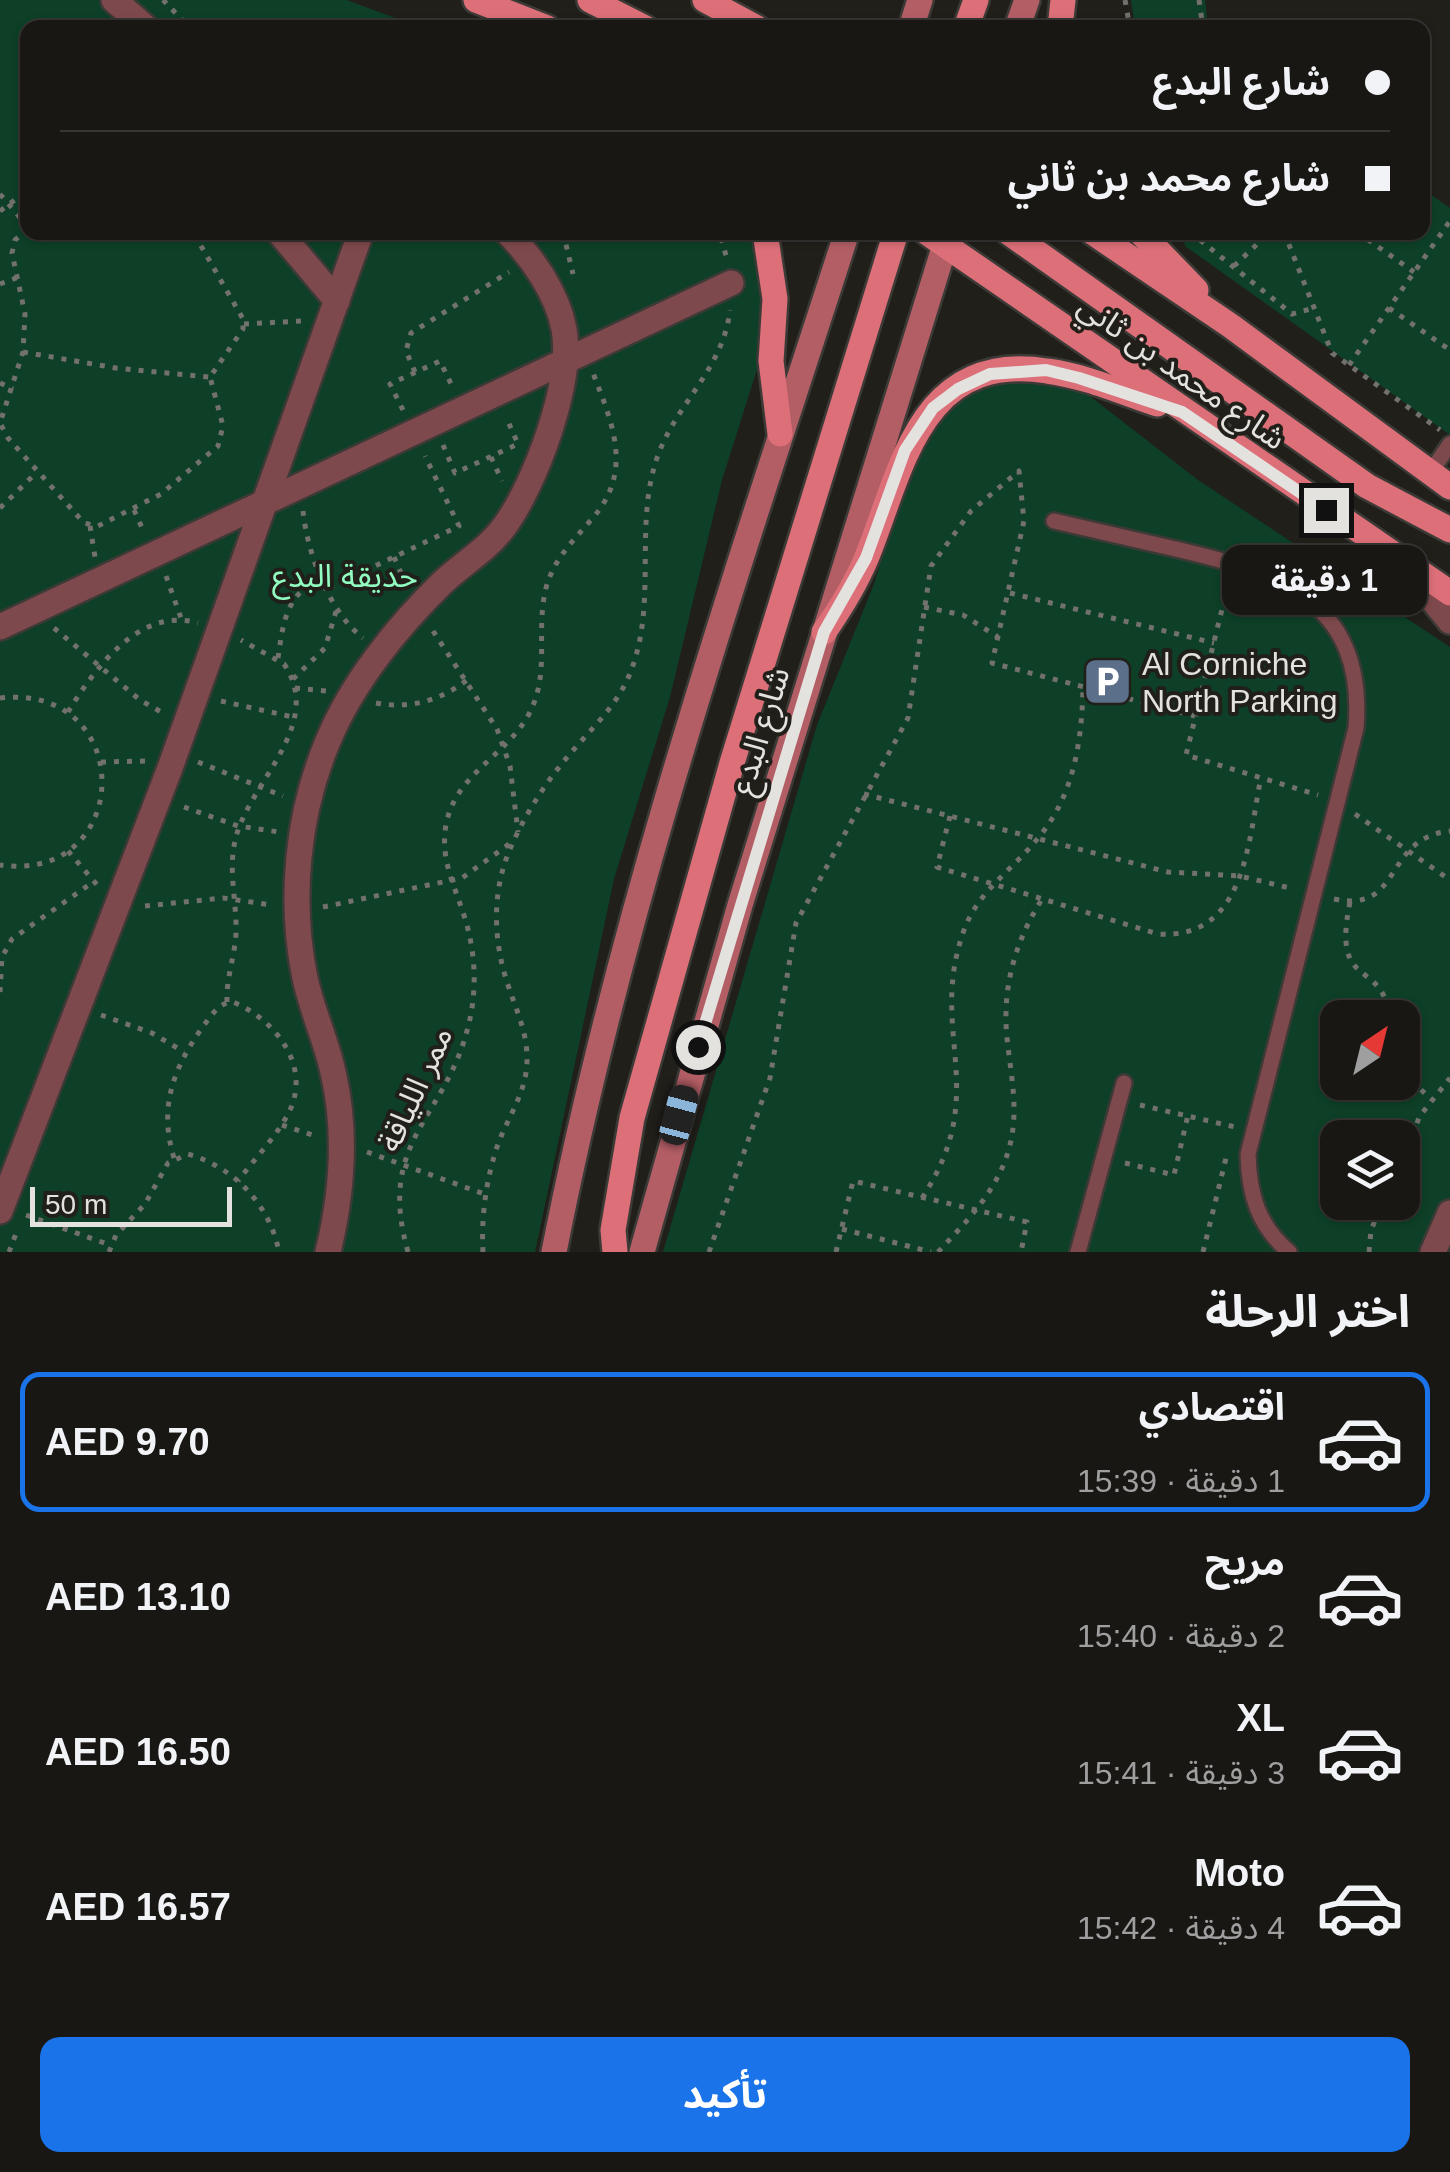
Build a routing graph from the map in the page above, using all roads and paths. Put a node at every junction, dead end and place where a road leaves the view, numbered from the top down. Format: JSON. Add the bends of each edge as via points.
{"nodes":[{"id":1,"x":114,"y":0,"type":"edge"},
{"id":2,"x":163,"y":0,"type":"edge"},
{"id":3,"x":476,"y":0,"type":"edge"},
{"id":4,"x":590,"y":0,"type":"edge"},
{"id":5,"x":705,"y":0,"type":"edge"},
{"id":6,"x":137,"y":20,"type":"edge"},
{"id":7,"x":182,"y":20,"type":"edge"},
{"id":8,"x":527,"y":20,"type":"edge"},
{"id":9,"x":629,"y":20,"type":"edge"},
{"id":10,"x":742,"y":20,"type":"edge"},
{"id":11,"x":0,"y":194,"type":"edge"},
{"id":12,"x":20,"y":196,"type":"edge"},
{"id":13,"x":10,"y":204,"type":"junction"},
{"id":14,"x":0,"y":210,"type":"edge"},
{"id":15,"x":20,"y":217,"type":"edge"},
{"id":16,"x":1450,"y":221,"type":"edge"},
{"id":17,"x":20,"y":237,"type":"edge"},
{"id":18,"x":197,"y":240,"type":"edge"},
{"id":19,"x":284,"y":240,"type":"edge"},
{"id":20,"x":358,"y":240,"type":"edge"},
{"id":21,"x":514,"y":240,"type":"edge"},
{"id":22,"x":566,"y":240,"type":"edge"},
{"id":23,"x":721,"y":240,"type":"edge"},
{"id":24,"x":766,"y":240,"type":"edge"},
{"id":25,"x":844,"y":240,"type":"edge"},
{"id":26,"x":894,"y":240,"type":"edge"},
{"id":27,"x":938,"y":240,"type":"edge"},
{"id":28,"x":945,"y":240,"type":"edge"},
{"id":29,"x":1019,"y":240,"type":"edge"},
{"id":30,"x":1104,"y":240,"type":"edge"},
{"id":31,"x":1148,"y":240,"type":"edge"},
{"id":32,"x":1200,"y":240,"type":"edge"},
{"id":33,"x":1262,"y":240,"type":"edge"},
{"id":34,"x":1287,"y":240,"type":"edge"},
{"id":35,"x":1369,"y":240,"type":"edge"},
{"id":36,"x":530,"y":259,"type":"junction"},
{"id":37,"x":1234,"y":266,"type":"junction"},
{"id":38,"x":1414,"y":272,"type":"junction"},
{"id":39,"x":19,"y":277,"type":"junction"},
{"id":40,"x":0,"y":284,"type":"edge"},
{"id":41,"x":730,"y":284,"type":"junction"},
{"id":42,"x":574,"y":292,"type":"dead end"},
{"id":43,"x":1314,"y":308,"type":"junction"},
{"id":44,"x":1389,"y":308,"type":"junction"},
{"id":45,"x":333,"y":311,"type":"junction"},
{"id":46,"x":244,"y":324,"type":"junction"},
{"id":47,"x":1231,"y":326,"type":"junction"},
{"id":48,"x":1450,"y":350,"type":"edge"},
{"id":49,"x":24,"y":352,"type":"junction"},
{"id":50,"x":575,"y":358,"type":"junction"},
{"id":51,"x":1349,"y":364,"type":"junction"},
{"id":52,"x":415,"y":372,"type":"junction"},
{"id":53,"x":210,"y":378,"type":"junction"},
{"id":54,"x":0,"y":384,"type":"edge"},
{"id":55,"x":13,"y":390,"type":"junction"},
{"id":56,"x":496,"y":395,"type":"junction"},
{"id":57,"x":464,"y":410,"type":"junction"},
{"id":58,"x":1182,"y":412,"type":"junction"},
{"id":59,"x":424,"y":429,"type":"junction"},
{"id":60,"x":780,"y":434,"type":"junction"},
{"id":61,"x":1450,"y":441,"type":"edge"},
{"id":62,"x":38,"y":472,"type":"junction"},
{"id":63,"x":1440,"y":480,"type":"edge"},
{"id":64,"x":301,"y":488,"type":"junction"},
{"id":65,"x":264,"y":506,"type":"junction"},
{"id":66,"x":0,"y":508,"type":"edge"},
{"id":67,"x":1054,"y":521,"type":"dead end"},
{"id":68,"x":1450,"y":530,"type":"edge"},
{"id":69,"x":394,"y":558,"type":"junction"},
{"id":70,"x":1234,"y":562,"type":"junction"},
{"id":71,"x":1403,"y":563,"type":"junction"},
{"id":72,"x":324,"y":579,"type":"junction"},
{"id":73,"x":329,"y":588,"type":"junction"},
{"id":74,"x":1010,"y":593,"type":"junction"},
{"id":75,"x":1450,"y":593,"type":"edge"},
{"id":76,"x":338,"y":606,"type":"junction"},
{"id":77,"x":922,"y":606,"type":"junction"},
{"id":78,"x":418,"y":609,"type":"junction"},
{"id":79,"x":33,"y":612,"type":"junction"},
{"id":80,"x":1450,"y":621,"type":"edge"},
{"id":81,"x":0,"y":628,"type":"edge"},
{"id":82,"x":219,"y":631,"type":"junction"},
{"id":83,"x":824,"y":632,"type":"junction"},
{"id":84,"x":998,"y":636,"type":"junction"},
{"id":85,"x":1214,"y":642,"type":"junction"},
{"id":86,"x":384,"y":648,"type":"junction"},
{"id":87,"x":278,"y":658,"type":"junction"},
{"id":88,"x":102,"y":666,"type":"junction"},
{"id":89,"x":293,"y":680,"type":"junction"},
{"id":90,"x":1083,"y":687,"type":"junction"},
{"id":91,"x":0,"y":698,"type":"edge"},
{"id":92,"x":221,"y":701,"type":"dead end"},
{"id":93,"x":68,"y":712,"type":"junction"},
{"id":94,"x":1196,"y":716,"type":"junction"},
{"id":95,"x":293,"y":717,"type":"junction"},
{"id":96,"x":186,"y":723,"type":"junction"},
{"id":97,"x":504,"y":746,"type":"junction"},
{"id":98,"x":198,"y":762,"type":"dead end"},
{"id":99,"x":1261,"y":777,"type":"junction"},
{"id":100,"x":257,"y":789,"type":"junction"},
{"id":101,"x":311,"y":792,"type":"junction"},
{"id":102,"x":864,"y":794,"type":"junction"},
{"id":103,"x":1337,"y":803,"type":"junction"},
{"id":104,"x":181,"y":806,"type":"dead end"},
{"id":105,"x":950,"y":816,"type":"junction"},
{"id":106,"x":238,"y":826,"type":"junction"},
{"id":107,"x":1450,"y":831,"type":"edge"},
{"id":108,"x":518,"y":832,"type":"junction"},
{"id":109,"x":302,"y":836,"type":"junction"},
{"id":110,"x":1038,"y":839,"type":"junction"},
{"id":111,"x":1406,"y":850,"type":"junction"},
{"id":112,"x":0,"y":866,"type":"edge"},
{"id":113,"x":1240,"y":876,"type":"junction"},
{"id":114,"x":1450,"y":880,"type":"edge"},
{"id":115,"x":93,"y":882,"type":"dead end"},
{"id":116,"x":992,"y":884,"type":"junction"},
{"id":117,"x":1313,"y":894,"type":"junction"},
{"id":118,"x":1042,"y":899,"type":"junction"},
{"id":119,"x":1350,"y":902,"type":"junction"},
{"id":120,"x":1,"y":957,"type":"edge"},
{"id":121,"x":0,"y":992,"type":"edge"},
{"id":122,"x":1386,"y":1000,"type":"edge"},
{"id":123,"x":227,"y":1002,"type":"junction"},
{"id":124,"x":78,"y":1006,"type":"junction"},
{"id":125,"x":184,"y":1052,"type":"junction"},
{"id":126,"x":1450,"y":1078,"type":"edge"},
{"id":127,"x":1124,"y":1083,"type":"dead end"},
{"id":128,"x":1420,"y":1089,"type":"edge"},
{"id":129,"x":1431,"y":1099,"type":"junction"},
{"id":130,"x":1188,"y":1115,"type":"junction"},
{"id":131,"x":1137,"y":1118,"type":"dead end"},
{"id":132,"x":1418,"y":1120,"type":"edge"},
{"id":133,"x":281,"y":1124,"type":"junction"},
{"id":134,"x":1243,"y":1129,"type":"junction"},
{"id":135,"x":341,"y":1144,"type":"junction"},
{"id":136,"x":1128,"y":1148,"type":"dead end"},
{"id":137,"x":174,"y":1158,"type":"junction"},
{"id":138,"x":1124,"y":1163,"type":"junction"},
{"id":139,"x":402,"y":1164,"type":"junction"},
{"id":140,"x":238,"y":1181,"type":"junction"},
{"id":141,"x":1119,"y":1181,"type":"dead end"},
{"id":142,"x":487,"y":1196,"type":"junction"},
{"id":143,"x":922,"y":1198,"type":"junction"},
{"id":144,"x":1,"y":1208,"type":"edge"},
{"id":145,"x":976,"y":1210,"type":"junction"},
{"id":146,"x":1375,"y":1220,"type":"edge"},
{"id":147,"x":1446,"y":1220,"type":"edge"},
{"id":148,"x":842,"y":1229,"type":"junction"},
{"id":149,"x":109,"y":1249,"type":"edge"},
{"id":150,"x":279,"y":1252,"type":"edge"},
{"id":151,"x":328,"y":1252,"type":"edge"},
{"id":152,"x":408,"y":1252,"type":"edge"},
{"id":153,"x":483,"y":1252,"type":"edge"},
{"id":154,"x":554,"y":1252,"type":"edge"},
{"id":155,"x":614,"y":1252,"type":"edge"},
{"id":156,"x":642,"y":1252,"type":"edge"},
{"id":157,"x":709,"y":1252,"type":"edge"},
{"id":158,"x":836,"y":1252,"type":"edge"},
{"id":159,"x":934,"y":1252,"type":"edge"},
{"id":160,"x":1021,"y":1252,"type":"edge"},
{"id":161,"x":1078,"y":1252,"type":"edge"},
{"id":162,"x":1203,"y":1252,"type":"edge"},
{"id":163,"x":1289,"y":1252,"type":"edge"},
{"id":164,"x":1369,"y":1252,"type":"edge"},
{"id":165,"x":1422,"y":1252,"type":"edge"},
{"id":166,"x":1433,"y":1252,"type":"edge"}],
"edges":[{"from":1,"to":6,"type":"street"},
{"from":2,"to":7,"type":"path"},
{"from":3,"to":8,"type":"main road"},
{"from":4,"to":9,"type":"main road"},
{"from":5,"to":10,"type":"main road"},
{"from":11,"to":13,"type":"path"},
{"from":12,"to":13,"type":"path"},
{"from":13,"to":14,"type":"path"},
{"from":13,"to":15,"type":"path"},
{"from":16,"to":38,"type":"path"},
{"from":17,"to":39,"type":"path","via":[[12,246]]},
{"from":18,"to":46,"type":"path"},
{"from":19,"to":45,"type":"street"},
{"from":20,"to":45,"type":"street"},
{"from":21,"to":36,"type":"street"},
{"from":22,"to":42,"type":"path"},
{"from":23,"to":41,"type":"path"},
{"from":24,"to":60,"type":"main road"},
{"from":25,"to":60,"type":"main road"},
{"from":26,"to":155,"type":"main road","via":[[732,763],[632,1118]]},
{"from":27,"to":83,"type":"main road","name":"شارع البدع"},
{"from":28,"to":58,"type":"main road","name":"شارع محمد بن ثاني"},
{"from":29,"to":68,"type":"main road","via":[[1367,486]]},
{"from":30,"to":47,"type":"main road","name":"شارع محمد بن ثاني"},
{"from":31,"to":47,"type":"main road"},
{"from":32,"to":37,"type":"path"},
{"from":33,"to":37,"type":"path"},
{"from":34,"to":43,"type":"path"},
{"from":35,"to":38,"type":"path"},
{"from":36,"to":50,"type":"street"},
{"from":36,"to":52,"type":"path","via":[[416,328],[406,345]]},
{"from":37,"to":43,"type":"path","via":[[1292,314]]},
{"from":38,"to":44,"type":"path"},
{"from":39,"to":40,"type":"path"},
{"from":39,"to":49,"type":"path"},
{"from":41,"to":50,"type":"street"},
{"from":41,"to":108,"type":"path","via":[[723,346],[666,434],[651,480],[632,670]]},
{"from":43,"to":51,"type":"path","via":[[1332,353]]},
{"from":44,"to":48,"type":"path"},
{"from":44,"to":51,"type":"path"},
{"from":45,"to":46,"type":"path"},
{"from":45,"to":65,"type":"street"},
{"from":46,"to":53,"type":"path"},
{"from":47,"to":63,"type":"main road","name":"شارع محمد بن ثاني"},
{"from":49,"to":53,"type":"path"},
{"from":49,"to":55,"type":"path"},
{"from":50,"to":56,"type":"street"},
{"from":50,"to":78,"type":"street","via":[[524,495],[497,536]]},
{"from":50,"to":97,"type":"path","name":"ممر اللياقة","via":[[616,434],[618,465],[601,507],[552,569],[543,599],[542,682],[527,718]]},
{"from":51,"to":61,"type":"path"},
{"from":52,"to":57,"type":"path","via":[[440,360]]},
{"from":52,"to":59,"type":"path","via":[[390,384]]},
{"from":53,"to":62,"type":"path","via":[[223,426],[218,446],[134,510],[90,526]]},
{"from":54,"to":55,"type":"path"},
{"from":55,"to":62,"type":"path","via":[[1,414],[3,432]]},
{"from":56,"to":57,"type":"street"},
{"from":56,"to":59,"type":"path","via":[[518,444],[455,473]]},
{"from":57,"to":59,"type":"street"},
{"from":58,"to":71,"type":"main road","name":"شارع محمد بن ثاني"},
{"from":58,"to":83,"type":"main road","via":[[1046,370],[990,374],[958,389],[933,408],[905,450],[866,558]]},
{"from":59,"to":64,"type":"street"},
{"from":59,"to":69,"type":"path","via":[[459,526]]},
{"from":60,"to":154,"type":"main road","via":[[645,876]]},
{"from":61,"to":63,"type":"lane"},
{"from":62,"to":66,"type":"path"},
{"from":64,"to":65,"type":"street"},
{"from":64,"to":72,"type":"path","via":[[306,535]]},
{"from":65,"to":79,"type":"street"},
{"from":65,"to":82,"type":"street"},
{"from":67,"to":70,"type":"lane"},
{"from":69,"to":73,"type":"path"},
{"from":69,"to":78,"type":"path"},
{"from":70,"to":85,"type":"path"},
{"from":70,"to":103,"type":"lane","via":[[1300,591],[1320,608],[1348,652],[1358,702]]},
{"from":71,"to":75,"type":"main road","name":"شارع محمد بن ثاني"},
{"from":71,"to":80,"type":"street","name":"شارع محمد بن ثاني"},
{"from":72,"to":73,"type":"path"},
{"from":72,"to":87,"type":"path","via":[[304,588],[289,606]]},
{"from":73,"to":76,"type":"path"},
{"from":74,"to":77,"type":"path","via":[[1024,520],[1019,471],[971,510],[941,547]]},
{"from":74,"to":84,"type":"path"},
{"from":74,"to":85,"type":"path"},
{"from":76,"to":86,"type":"path","via":[[356,633]]},
{"from":76,"to":89,"type":"path","via":[[324,648]]},
{"from":77,"to":84,"type":"path","via":[[963,614]]},
{"from":77,"to":102,"type":"path","via":[[908,718]]},
{"from":78,"to":86,"type":"street"},
{"from":78,"to":97,"type":"path"},
{"from":79,"to":81,"type":"street"},
{"from":79,"to":88,"type":"path"},
{"from":82,"to":87,"type":"path"},
{"from":82,"to":88,"type":"path","via":[[181,618],[159,620]]},
{"from":82,"to":96,"type":"street"},
{"from":83,"to":156,"type":"main road","name":"شارع البدع"},
{"from":84,"to":90,"type":"path","via":[[992,664]]},
{"from":85,"to":94,"type":"path"},
{"from":86,"to":101,"type":"street","via":[[339,718]]},
{"from":87,"to":89,"type":"path"},
{"from":88,"to":93,"type":"path"},
{"from":88,"to":96,"type":"path","via":[[140,700]]},
{"from":89,"to":95,"type":"path"},
{"from":90,"to":94,"type":"path"},
{"from":90,"to":110,"type":"path","via":[[1068,786]]},
{"from":91,"to":93,"type":"path","via":[[35,698]]},
{"from":92,"to":95,"type":"path"},
{"from":93,"to":112,"type":"path","via":[[89,734],[101,762],[98,811],[81,840],[52,860]]},
{"from":94,"to":99,"type":"path","via":[[1186,755]]},
{"from":95,"to":100,"type":"path","via":[[277,763]]},
{"from":96,"to":124,"type":"street"},
{"from":97,"to":108,"type":"path"},
{"from":97,"to":139,"type":"path","name":"ممر اللياقة","via":[[463,785],[448,818],[446,866],[470,938],[474,996],[454,1068]]},
{"from":98,"to":100,"type":"path"},
{"from":99,"to":103,"type":"path"},
{"from":99,"to":113,"type":"path"},
{"from":100,"to":101,"type":"path","via":[[280,796]]},
{"from":100,"to":106,"type":"path"},
{"from":101,"to":109,"type":"street"},
{"from":102,"to":105,"type":"path"},
{"from":102,"to":157,"type":"path","via":[[796,924],[766,1090]]},
{"from":103,"to":111,"type":"path"},
{"from":103,"to":117,"type":"lane"},
{"from":104,"to":106,"type":"path"},
{"from":105,"to":110,"type":"path"},
{"from":105,"to":116,"type":"path","via":[[936,868]]},
{"from":106,"to":109,"type":"path"},
{"from":106,"to":123,"type":"path","via":[[232,863],[236,939]]},
{"from":107,"to":111,"type":"path"},
{"from":108,"to":142,"type":"path","via":[[502,872],[496,933],[524,1028],[527,1065]]},
{"from":109,"to":135,"type":"street","via":[[300,944],[334,1073]]},
{"from":110,"to":113,"type":"path","via":[[1168,872]]},
{"from":110,"to":116,"type":"path"},
{"from":111,"to":114,"type":"path"},
{"from":111,"to":119,"type":"path","via":[[1381,891]]},
{"from":113,"to":117,"type":"path"},
{"from":113,"to":118,"type":"path","via":[[1218,917],[1182,934],[1158,934]]},
{"from":115,"to":120,"type":"path","via":[[12,939]]},
{"from":116,"to":118,"type":"path"},
{"from":116,"to":143,"type":"path","via":[[973,909],[956,957],[956,1124],[939,1173]]},
{"from":117,"to":119,"type":"path"},
{"from":117,"to":134,"type":"lane"},
{"from":118,"to":145,"type":"path","via":[[1019,943],[1007,991],[1014,1132],[1000,1174]]},
{"from":119,"to":122,"type":"path","via":[[1344,949]]},
{"from":120,"to":121,"type":"path"},
{"from":123,"to":125,"type":"path"},
{"from":123,"to":133,"type":"path","via":[[266,1022],[292,1060],[296,1092]]},
{"from":124,"to":125,"type":"path"},
{"from":124,"to":144,"type":"street"},
{"from":125,"to":137,"type":"path","via":[[166,1113]]},
{"from":126,"to":129,"type":"path"},
{"from":127,"to":161,"type":"lane"},
{"from":128,"to":129,"type":"path"},
{"from":129,"to":132,"type":"path"},
{"from":130,"to":131,"type":"path","via":[[1141,1103]]},
{"from":130,"to":134,"type":"path"},
{"from":130,"to":138,"type":"path","via":[[1174,1175]]},
{"from":133,"to":135,"type":"path"},
{"from":133,"to":140,"type":"path"},
{"from":134,"to":162,"type":"path"},
{"from":134,"to":163,"type":"lane","via":[[1251,1196],[1260,1220]]},
{"from":135,"to":139,"type":"path"},
{"from":135,"to":151,"type":"street"},
{"from":136,"to":138,"type":"path"},
{"from":137,"to":140,"type":"path","via":[[194,1156]]},
{"from":137,"to":149,"type":"path"},
{"from":138,"to":141,"type":"path"},
{"from":139,"to":142,"type":"path"},
{"from":139,"to":152,"type":"path","name":"ممر اللياقة","via":[[398,1204]]},
{"from":140,"to":150,"type":"path","via":[[266,1216]]},
{"from":142,"to":153,"type":"path"},
{"from":143,"to":145,"type":"path"},
{"from":143,"to":148,"type":"path","via":[[853,1181]]},
{"from":144,"to":149,"type":"path"},
{"from":145,"to":159,"type":"path"},
{"from":145,"to":160,"type":"path","via":[[1027,1222]]},
{"from":146,"to":164,"type":"path"},
{"from":147,"to":165,"type":"lane"},
{"from":147,"to":166,"type":"street"},
{"from":148,"to":158,"type":"path"},
{"from":148,"to":159,"type":"path"}]}
